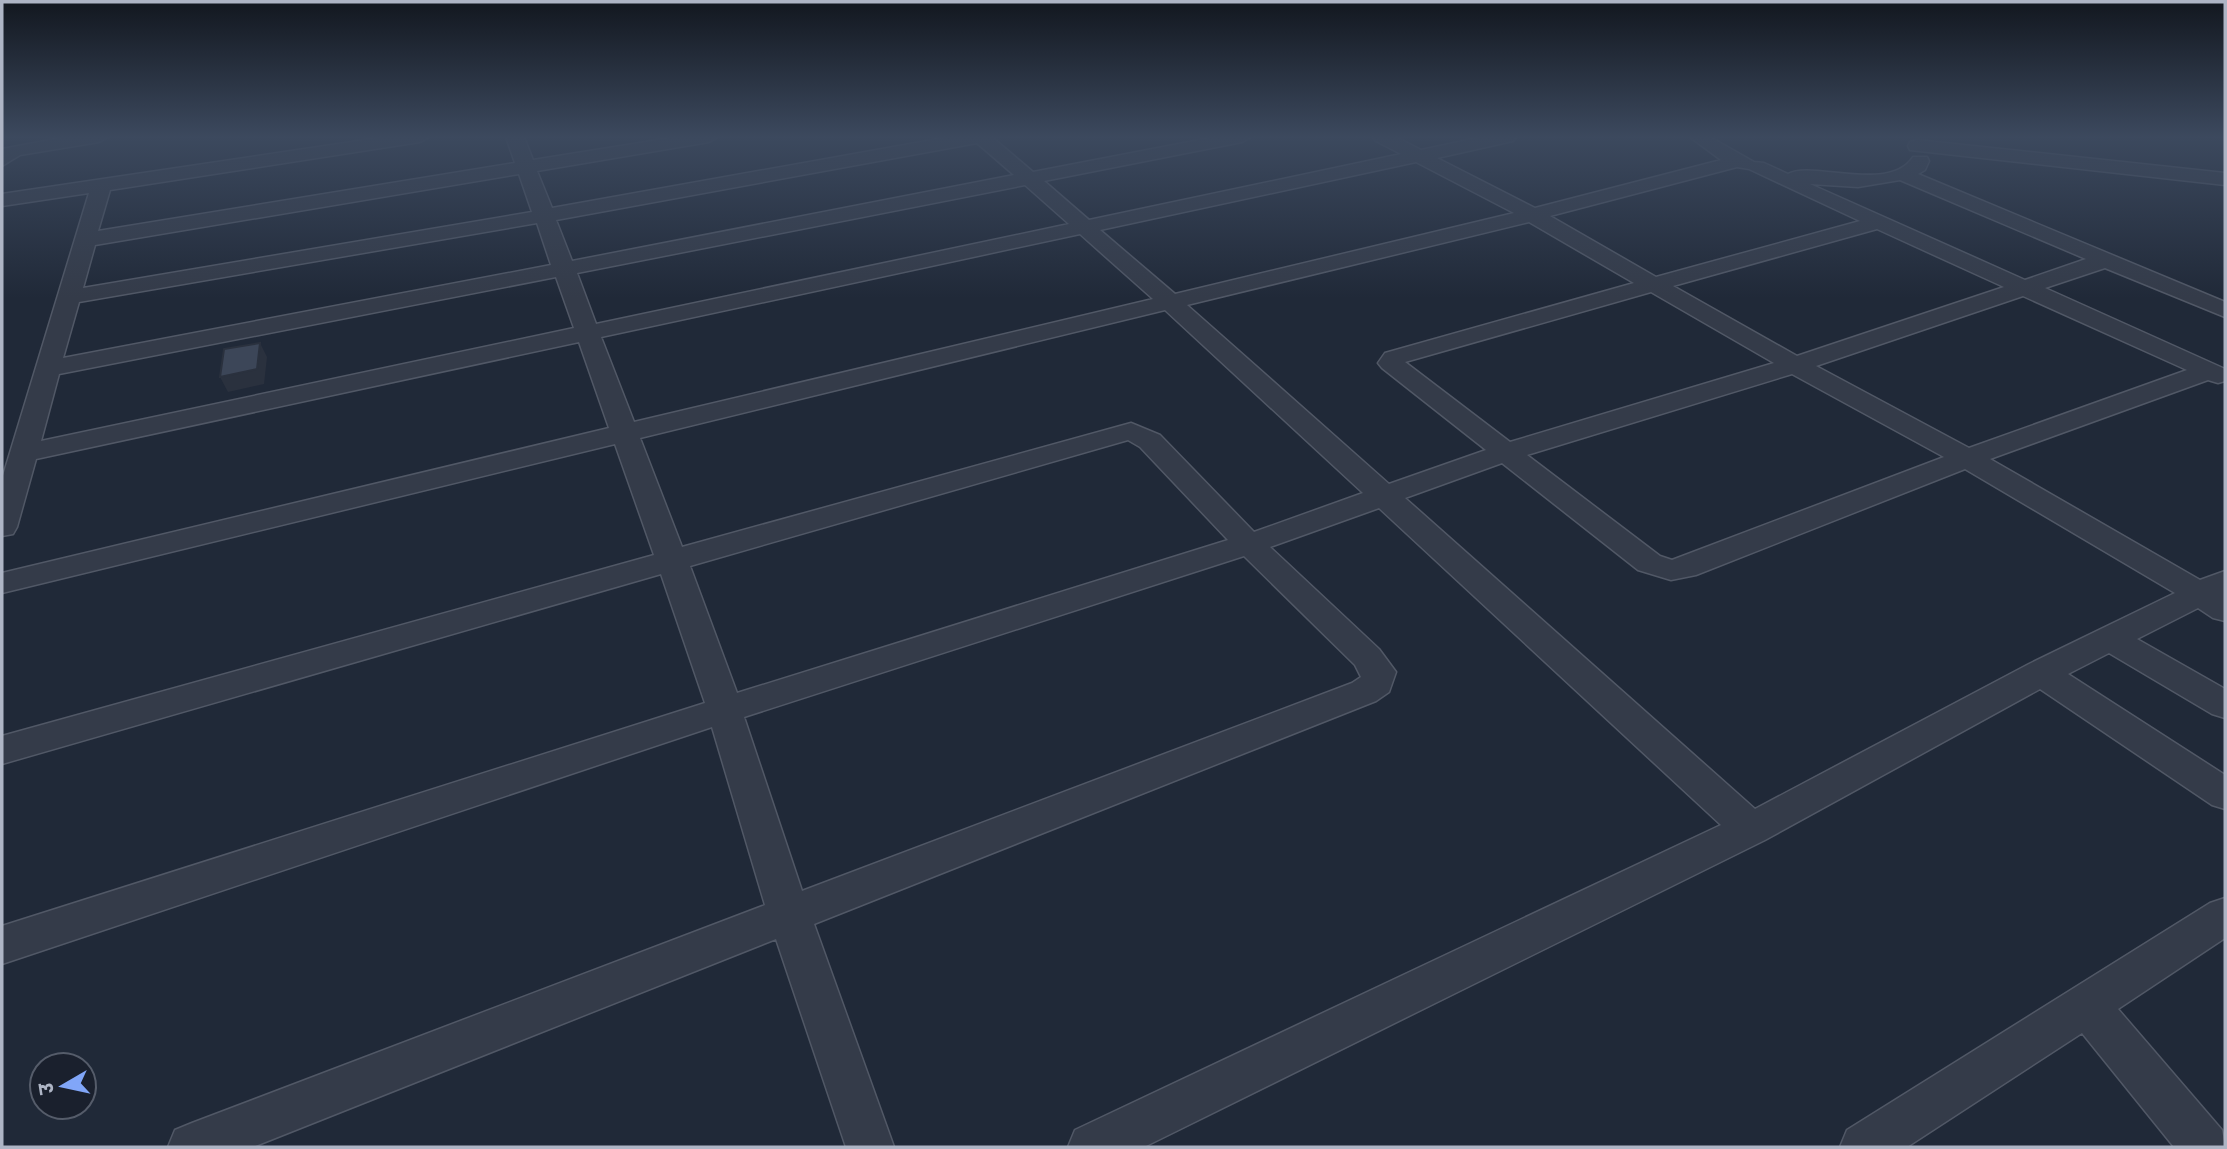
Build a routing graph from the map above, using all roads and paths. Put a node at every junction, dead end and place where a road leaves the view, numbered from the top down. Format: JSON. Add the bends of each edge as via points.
{"nodes":[{"id":1,"x":68,"y":191,"type":"edge"},
{"id":2,"x":100,"y":191,"type":"edge"},
{"id":3,"x":330,"y":191,"type":"edge"},
{"id":4,"x":535,"y":191,"type":"edge"},
{"id":5,"x":684,"y":191,"type":"edge"},
{"id":6,"x":958,"y":191,"type":"edge"},
{"id":7,"x":1043,"y":191,"type":"edge"},
{"id":8,"x":1255,"y":191,"type":"edge"},
{"id":9,"x":1485,"y":191,"type":"edge"},
{"id":10,"x":1591,"y":191,"type":"edge"},
{"id":11,"x":1806,"y":191,"type":"edge"},
{"id":12,"x":1941,"y":191,"type":"edge"},
{"id":13,"x":2,"y":200,"type":"edge"},
{"id":14,"x":1522,"y":210,"type":"junction"},
{"id":15,"x":544,"y":216,"type":"junction"},
{"id":16,"x":1876,"y":223,"type":"junction"},
{"id":17,"x":1084,"y":227,"type":"junction"},
{"id":18,"x":85,"y":240,"type":"junction"},
{"id":19,"x":2106,"y":260,"type":"junction"},
{"id":20,"x":563,"y":268,"type":"junction"},
{"id":21,"x":1654,"y":285,"type":"junction"},
{"id":22,"x":2023,"y":288,"type":"junction"},
{"id":23,"x":1161,"y":295,"type":"junction"},
{"id":24,"x":69,"y":298,"type":"junction"},
{"id":25,"x":2225,"y":310,"type":"edge"},
{"id":26,"x":587,"y":334,"type":"junction"},
{"id":27,"x":1795,"y":365,"type":"junction"},
{"id":28,"x":48,"y":369,"type":"junction"},
{"id":29,"x":2217,"y":375,"type":"edge"},
{"id":30,"x":621,"y":426,"type":"junction"},
{"id":31,"x":1506,"y":452,"type":"junction"},
{"id":32,"x":23,"y":453,"type":"junction"},
{"id":33,"x":1967,"y":458,"type":"junction"},
{"id":34,"x":1386,"y":497,"type":"junction"},
{"id":35,"x":2,"y":527,"type":"edge"},
{"id":36,"x":1249,"y":544,"type":"junction"},
{"id":37,"x":2,"y":562,"type":"edge"},
{"id":38,"x":672,"y":562,"type":"junction"},
{"id":39,"x":2,"y":583,"type":"edge"},
{"id":40,"x":2216,"y":595,"type":"edge"},
{"id":41,"x":2111,"y":639,"type":"junction"},
{"id":42,"x":2041,"y":673,"type":"junction"},
{"id":43,"x":2225,"y":705,"type":"edge"},
{"id":44,"x":724,"y":710,"type":"junction"},
{"id":45,"x":2,"y":750,"type":"edge"},
{"id":46,"x":2225,"y":794,"type":"edge"},
{"id":47,"x":1751,"y":829,"type":"junction"},
{"id":48,"x":789,"y":914,"type":"junction"},
{"id":49,"x":2225,"y":916,"type":"edge"},
{"id":50,"x":2,"y":944,"type":"edge"},
{"id":51,"x":2085,"y":1003,"type":"junction"},
{"id":52,"x":1892,"y":1140,"type":"edge"},
{"id":53,"x":192,"y":1147,"type":"edge"},
{"id":54,"x":870,"y":1147,"type":"edge"},
{"id":55,"x":1092,"y":1147,"type":"edge"},
{"id":56,"x":2205,"y":1147,"type":"edge"}],
"edges":[{"from":1,"to":13,"type":"street"},
{"from":2,"to":18,"type":"street"},
{"from":3,"to":18,"type":"street"},
{"from":4,"to":15,"type":"street"},
{"from":5,"to":15,"type":"street"},
{"from":6,"to":20,"type":"street"},
{"from":7,"to":17,"type":"street"},
{"from":8,"to":17,"type":"street"},
{"from":9,"to":14,"type":"street"},
{"from":10,"to":14,"type":"street"},
{"from":11,"to":16,"type":"street"},
{"from":12,"to":19,"type":"street"},
{"from":14,"to":21,"type":"street"},
{"from":14,"to":23,"type":"street"},
{"from":15,"to":20,"type":"street"},
{"from":15,"to":24,"type":"street"},
{"from":16,"to":21,"type":"street"},
{"from":16,"to":22,"type":"street"},
{"from":17,"to":23,"type":"street"},
{"from":17,"to":26,"type":"street"},
{"from":18,"to":24,"type":"street"},
{"from":19,"to":22,"type":"street"},
{"from":19,"to":25,"type":"street"},
{"from":20,"to":26,"type":"street"},
{"from":20,"to":28,"type":"street"},
{"from":21,"to":27,"type":"street"},
{"from":21,"to":31,"type":"street","via":[[1394,358],[1391,363],[1397,369]]},
{"from":22,"to":27,"type":"street"},
{"from":22,"to":29,"type":"street"},
{"from":23,"to":30,"type":"street"},
{"from":23,"to":34,"type":"street"},
{"from":24,"to":28,"type":"street"},
{"from":26,"to":30,"type":"street"},
{"from":26,"to":32,"type":"street"},
{"from":27,"to":31,"type":"street"},
{"from":27,"to":33,"type":"street"},
{"from":28,"to":32,"type":"street"},
{"from":29,"to":33,"type":"street"},
{"from":30,"to":37,"type":"street"},
{"from":30,"to":38,"type":"street"},
{"from":30,"to":39,"type":"street"},
{"from":31,"to":33,"type":"street","via":[[1649,562],[1671,570]]},
{"from":31,"to":34,"type":"street"},
{"from":32,"to":35,"type":"street"},
{"from":33,"to":40,"type":"street"},
{"from":34,"to":36,"type":"street"},
{"from":34,"to":47,"type":"street"},
{"from":36,"to":38,"type":"street","via":[[1150,441],[1131,431]]},
{"from":36,"to":44,"type":"street"},
{"from":36,"to":48,"type":"street","via":[[1367,657],[1379,672],[1377,683],[1351,697]]},
{"from":38,"to":44,"type":"street"},
{"from":38,"to":45,"type":"street"},
{"from":40,"to":41,"type":"street"},
{"from":41,"to":42,"type":"street"},
{"from":41,"to":43,"type":"street"},
{"from":42,"to":46,"type":"street"},
{"from":42,"to":47,"type":"street"},
{"from":44,"to":48,"type":"street"},
{"from":44,"to":50,"type":"street"},
{"from":47,"to":55,"type":"street"},
{"from":48,"to":53,"type":"street"},
{"from":48,"to":54,"type":"street"},
{"from":49,"to":51,"type":"street"},
{"from":51,"to":52,"type":"street"},
{"from":51,"to":56,"type":"street"}]}
